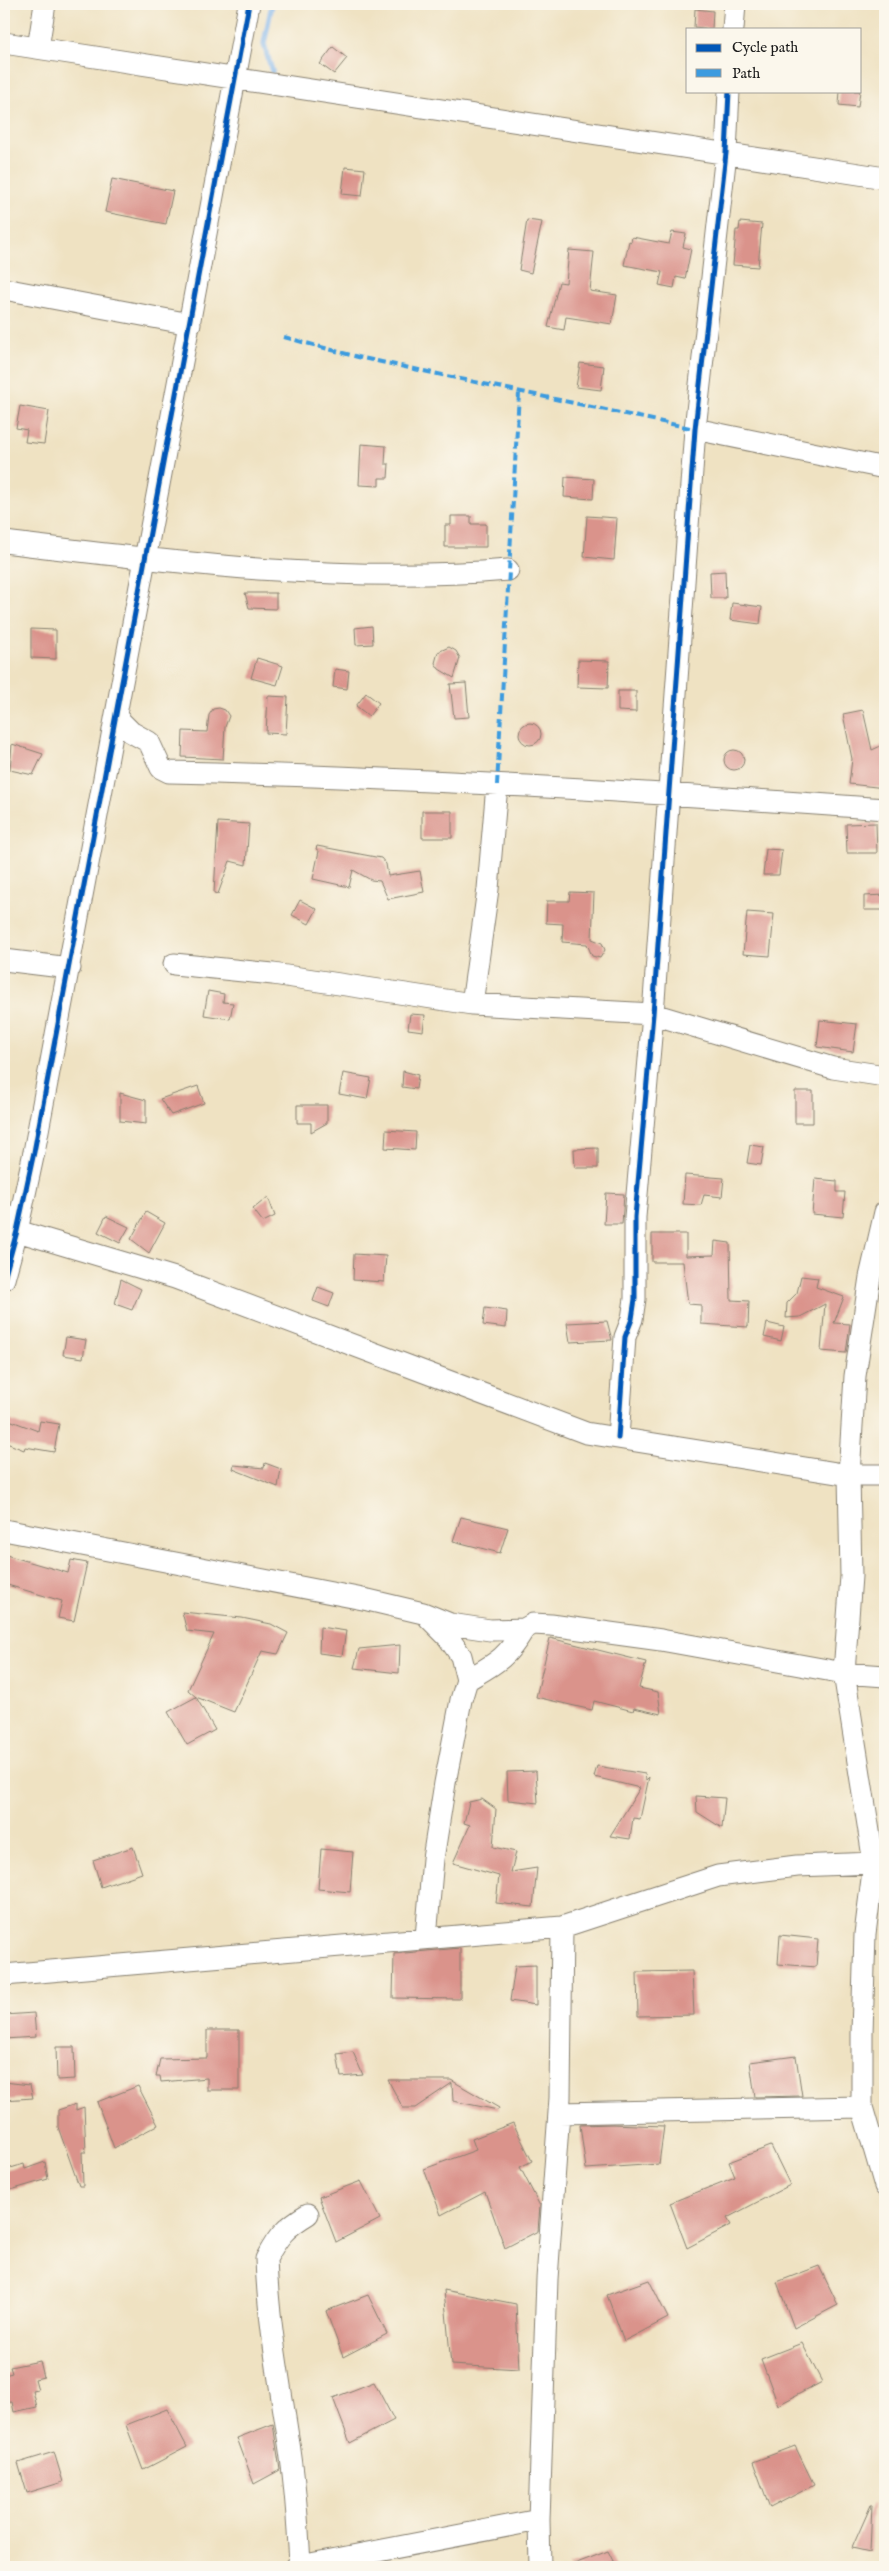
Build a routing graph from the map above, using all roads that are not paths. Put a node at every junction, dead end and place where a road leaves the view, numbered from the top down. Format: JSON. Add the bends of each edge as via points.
{"nodes":[{"id":1,"x":45,"y":4,"type":"edge"},
{"id":2,"x":250,"y":4,"type":"edge"},
{"id":3,"x":735,"y":4,"type":"edge"},
{"id":4,"x":733,"y":28,"type":"edge"},
{"id":5,"x":4,"y":43,"type":"edge"},
{"id":6,"x":38,"y":48,"type":"junction"},
{"id":7,"x":235,"y":79,"type":"junction"},
{"id":8,"x":729,"y":92,"type":"edge"},
{"id":9,"x":726,"y":153,"type":"junction"},
{"id":10,"x":885,"y":178,"type":"edge"},
{"id":11,"x":4,"y":290,"type":"edge"},
{"id":12,"x":190,"y":324,"type":"junction"},
{"id":13,"x":695,"y":429,"type":"junction"},
{"id":14,"x":885,"y":468,"type":"edge"},
{"id":15,"x":4,"y":542,"type":"edge"},
{"id":16,"x":147,"y":559,"type":"junction"},
{"id":17,"x":508,"y":570,"type":"dead end"},
{"id":18,"x":117,"y":718,"type":"junction"},
{"id":19,"x":497,"y":785,"type":"junction"},
{"id":20,"x":668,"y":794,"type":"junction"},
{"id":21,"x":885,"y":809,"type":"edge"},
{"id":22,"x":4,"y":960,"type":"edge"},
{"id":23,"x":174,"y":964,"type":"dead end"},
{"id":24,"x":70,"y":968,"type":"junction"},
{"id":25,"x":472,"y":1004,"type":"junction"},
{"id":26,"x":653,"y":1014,"type":"junction"},
{"id":27,"x":885,"y":1076,"type":"edge"},
{"id":28,"x":885,"y":1212,"type":"edge"},
{"id":29,"x":10,"y":1229,"type":"edge"},
{"id":30,"x":4,"y":1279,"type":"edge"},
{"id":31,"x":618,"y":1438,"type":"junction"},
{"id":32,"x":849,"y":1475,"type":"junction"},
{"id":33,"x":885,"y":1475,"type":"edge"},
{"id":34,"x":4,"y":1530,"type":"edge"},
{"id":35,"x":423,"y":1613,"type":"junction"},
{"id":36,"x":524,"y":1628,"type":"junction"},
{"id":37,"x":844,"y":1673,"type":"junction"},
{"id":38,"x":885,"y":1676,"type":"edge"},
{"id":39,"x":467,"y":1680,"type":"junction"},
{"id":40,"x":880,"y":1861,"type":"edge"},
{"id":41,"x":562,"y":1927,"type":"junction"},
{"id":42,"x":426,"y":1937,"type":"junction"},
{"id":43,"x":4,"y":1975,"type":"edge"},
{"id":44,"x":862,"y":2108,"type":"junction"},
{"id":45,"x":559,"y":2113,"type":"junction"},
{"id":46,"x":885,"y":2186,"type":"edge"},
{"id":47,"x":308,"y":2214,"type":"dead end"},
{"id":48,"x":539,"y":2520,"type":"junction"},
{"id":49,"x":298,"y":2567,"type":"edge"},
{"id":50,"x":540,"y":2567,"type":"edge"}],
"edges":[{"from":1,"to":6,"type":"street"},
{"from":2,"to":7,"type":"street"},
{"from":3,"to":4,"type":"street"},
{"from":5,"to":6,"type":"street"},
{"from":6,"to":7,"type":"street"},
{"from":7,"to":9,"type":"street"},
{"from":7,"to":12,"type":"street"},
{"from":8,"to":9,"type":"street"},
{"from":9,"to":10,"type":"street"},
{"from":9,"to":13,"type":"street"},
{"from":11,"to":12,"type":"street"},
{"from":12,"to":16,"type":"street"},
{"from":13,"to":14,"type":"street"},
{"from":13,"to":20,"type":"street"},
{"from":15,"to":16,"type":"street"},
{"from":16,"to":17,"type":"street","via":[[343,575]]},
{"from":16,"to":18,"type":"street"},
{"from":18,"to":19,"type":"street","via":[[131,732],[149,742],[161,768],[169,772]]},
{"from":18,"to":24,"type":"street"},
{"from":19,"to":20,"type":"street"},
{"from":19,"to":25,"type":"street","via":[[488,889]]},
{"from":20,"to":21,"type":"street"},
{"from":20,"to":26,"type":"street"},
{"from":22,"to":24,"type":"street"},
{"from":23,"to":25,"type":"street","via":[[274,974]]},
{"from":24,"to":29,"type":"street"},
{"from":25,"to":26,"type":"street"},
{"from":26,"to":27,"type":"street","via":[[833,1068]]},
{"from":26,"to":31,"type":"street","via":[[635,1217],[635,1299],[625,1337]]},
{"from":28,"to":32,"type":"street","via":[[870,1277],[855,1376]]},
{"from":29,"to":30,"type":"street"},
{"from":29,"to":31,"type":"street","via":[[175,1278],[586,1433]]},
{"from":31,"to":32,"type":"street"},
{"from":32,"to":33,"type":"street"},
{"from":32,"to":37,"type":"street","via":[[851,1576]]},
{"from":34,"to":35,"type":"street"},
{"from":35,"to":36,"type":"street","via":[[450,1624],[490,1630]]},
{"from":35,"to":39,"type":"street","via":[[448,1637],[461,1656]]},
{"from":36,"to":37,"type":"street","via":[[533,1624],[551,1625],[661,1640]]},
{"from":36,"to":39,"type":"street","via":[[505,1656]]},
{"from":37,"to":38,"type":"street"},
{"from":37,"to":40,"type":"street"},
{"from":39,"to":42,"type":"street","via":[[442,1802]]},
{"from":40,"to":41,"type":"street","via":[[797,1866],[718,1876]]},
{"from":40,"to":44,"type":"street","via":[[865,1934]]},
{"from":41,"to":42,"type":"street"},
{"from":41,"to":45,"type":"street"},
{"from":42,"to":43,"type":"street"},
{"from":44,"to":45,"type":"street"},
{"from":44,"to":46,"type":"street"},
{"from":45,"to":48,"type":"street","via":[[547,2279]]},
{"from":47,"to":49,"type":"street","via":[[288,2226],[266,2259],[277,2376],[298,2516]]},
{"from":48,"to":49,"type":"street"},
{"from":48,"to":50,"type":"street"}]}
